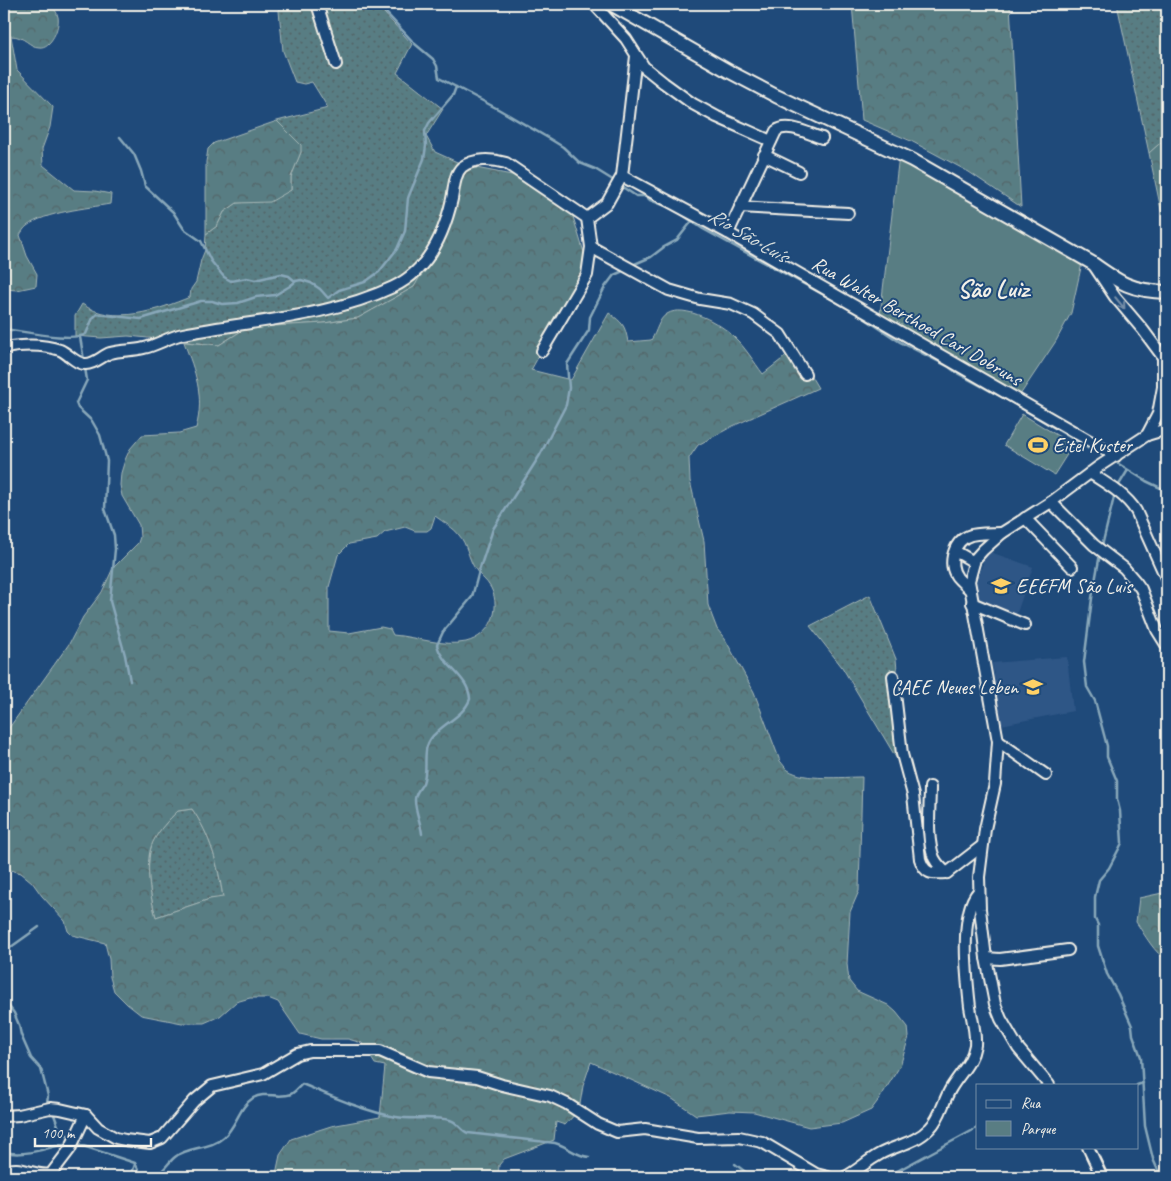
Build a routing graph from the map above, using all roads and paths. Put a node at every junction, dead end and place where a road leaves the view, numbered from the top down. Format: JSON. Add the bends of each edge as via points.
{"nodes":[{"id":1,"x":317,"y":4,"type":"edge"},
{"id":2,"x":594,"y":4,"type":"edge"},
{"id":3,"x":611,"y":4,"type":"edge"},
{"id":4,"x":636,"y":56,"type":"junction"},
{"id":5,"x":336,"y":64,"type":"dead end"},
{"id":6,"x":822,"y":138,"type":"dead end"},
{"id":7,"x":771,"y":141,"type":"junction"},
{"id":8,"x":764,"y":156,"type":"junction"},
{"id":9,"x":799,"y":172,"type":"dead end"},
{"id":10,"x":619,"y":180,"type":"junction"},
{"id":11,"x":740,"y":208,"type":"junction"},
{"id":12,"x":848,"y":213,"type":"dead end"},
{"id":13,"x":587,"y":218,"type":"junction"},
{"id":14,"x":728,"y":233,"type":"junction"},
{"id":15,"x":590,"y":247,"type":"junction"},
{"id":16,"x":1092,"y":263,"type":"junction"},
{"id":17,"x":1167,"y":292,"type":"edge"},
{"id":18,"x":4,"y":348,"type":"edge"},
{"id":19,"x":542,"y":351,"type":"dead end"},
{"id":20,"x":1165,"y":354,"type":"edge"},
{"id":21,"x":804,"y":374,"type":"dead end"},
{"id":22,"x":1167,"y":429,"type":"edge"},
{"id":23,"x":1147,"y":435,"type":"junction"},
{"id":24,"x":1115,"y":456,"type":"junction"},
{"id":25,"x":1094,"y":470,"type":"junction"},
{"id":26,"x":1050,"y":502,"type":"junction"},
{"id":27,"x":1024,"y":518,"type":"junction"},
{"id":28,"x":1002,"y":533,"type":"junction"},
{"id":29,"x":969,"y":536,"type":"junction"},
{"id":30,"x":983,"y":550,"type":"junction"},
{"id":31,"x":955,"y":551,"type":"junction"},
{"id":32,"x":974,"y":562,"type":"junction"},
{"id":33,"x":1072,"y":566,"type":"dead end"},
{"id":34,"x":1167,"y":580,"type":"edge"},
{"id":35,"x":972,"y":592,"type":"junction"},
{"id":36,"x":972,"y":603,"type":"junction"},
{"id":37,"x":1025,"y":625,"type":"dead end"},
{"id":38,"x":1167,"y":646,"type":"edge"},
{"id":39,"x":893,"y":676,"type":"dead end"},
{"id":40,"x":998,"y":741,"type":"junction"},
{"id":41,"x":1046,"y":775,"type":"dead end"},
{"id":42,"x":930,"y":787,"type":"dead end"},
{"id":43,"x":982,"y":846,"type":"junction"},
{"id":44,"x":947,"y":873,"type":"junction"},
{"id":45,"x":978,"y":892,"type":"junction"},
{"id":46,"x":1068,"y":950,"type":"dead end"},
{"id":47,"x":986,"y":958,"type":"junction"},
{"id":48,"x":1048,"y":1084,"type":"edge"},
{"id":49,"x":86,"y":1115,"type":"junction"},
{"id":50,"x":4,"y":1116,"type":"edge"},
{"id":51,"x":1088,"y":1148,"type":"edge"},
{"id":52,"x":4,"y":1172,"type":"edge"},
{"id":53,"x":828,"y":1177,"type":"edge"},
{"id":54,"x":845,"y":1177,"type":"edge"},
{"id":55,"x":1102,"y":1177,"type":"edge"}],
"edges":[{"from":1,"to":5,"type":"street"},
{"from":2,"to":4,"type":"street","via":[[626,39]]},
{"from":3,"to":16,"type":"main road","via":[[776,96],[912,160]]},
{"from":4,"to":7,"type":"street","via":[[644,67],[693,104]]},
{"from":4,"to":10,"type":"street"},
{"from":6,"to":7,"type":"street","via":[[783,128],[776,131]]},
{"from":7,"to":8,"type":"street"},
{"from":8,"to":9,"type":"street"},
{"from":8,"to":11,"type":"street"},
{"from":10,"to":13,"type":"street","via":[[607,203]]},
{"from":10,"to":14,"type":"street","name":"Rua Walter Berthoed Carl Dobruns"},
{"from":11,"to":12,"type":"street"},
{"from":11,"to":14,"type":"street"},
{"from":13,"to":15,"type":"street"},
{"from":13,"to":18,"type":"street","via":[[506,163],[478,161],[462,168],[457,176],[445,222],[424,263],[410,277],[356,302],[285,318],[183,334],[143,348],[108,353],[88,364],[81,364],[54,349]]},
{"from":14,"to":24,"type":"street","name":"Rua Walter Berthoed Carl Dobruns"},
{"from":15,"to":19,"type":"street","via":[[587,276]]},
{"from":15,"to":21,"type":"street","via":[[669,290],[731,304],[753,314],[780,334]]},
{"from":16,"to":17,"type":"main road","via":[[1132,288]]},
{"from":16,"to":20,"type":"street","one_way":true,"via":[[1115,298]]},
{"from":20,"to":23,"type":"street","via":[[1160,408]]},
{"from":22,"to":23,"type":"street"},
{"from":23,"to":24,"type":"street"},
{"from":24,"to":25,"type":"street"},
{"from":25,"to":26,"type":"street"},
{"from":25,"to":34,"type":"street","via":[[1136,511]]},
{"from":26,"to":27,"type":"street"},
{"from":26,"to":38,"type":"street","via":[[1136,582]]},
{"from":27,"to":28,"type":"street"},
{"from":27,"to":33,"type":"street"},
{"from":28,"to":29,"type":"street"},
{"from":28,"to":30,"type":"street"},
{"from":29,"to":30,"type":"street"},
{"from":29,"to":31,"type":"street"},
{"from":30,"to":32,"type":"street"},
{"from":31,"to":32,"type":"street"},
{"from":31,"to":35,"type":"street","via":[[952,556],[957,576]]},
{"from":32,"to":35,"type":"street","via":[[969,581]]},
{"from":35,"to":36,"type":"street"},
{"from":36,"to":37,"type":"street"},
{"from":36,"to":40,"type":"street"},
{"from":39,"to":44,"type":"street","via":[[920,859],[926,871]]},
{"from":40,"to":41,"type":"street"},
{"from":40,"to":43,"type":"street","via":[[995,784]]},
{"from":42,"to":44,"type":"street","via":[[932,849],[937,864]]},
{"from":43,"to":44,"type":"street"},
{"from":43,"to":45,"type":"street"},
{"from":45,"to":47,"type":"street"},
{"from":45,"to":54,"type":"street","via":[[969,907],[966,939],[968,991],[975,1038],[971,1058],[931,1127]]},
{"from":46,"to":47,"type":"street"},
{"from":47,"to":48,"type":"street","via":[[1001,1019],[1018,1048]]},
{"from":49,"to":50,"type":"street","via":[[50,1108],[19,1116]]},
{"from":49,"to":52,"type":"street","via":[[70,1149],[51,1174],[42,1175],[16,1168]]},
{"from":49,"to":53,"type":"street","via":[[98,1128],[116,1138],[135,1142],[156,1141],[212,1086],[263,1074],[297,1054],[310,1051],[380,1050],[428,1072],[477,1077],[550,1096],[617,1132],[645,1129],[698,1138],[739,1137],[762,1142],[816,1174]]},
{"from":51,"to":55,"type":"street"}]}
